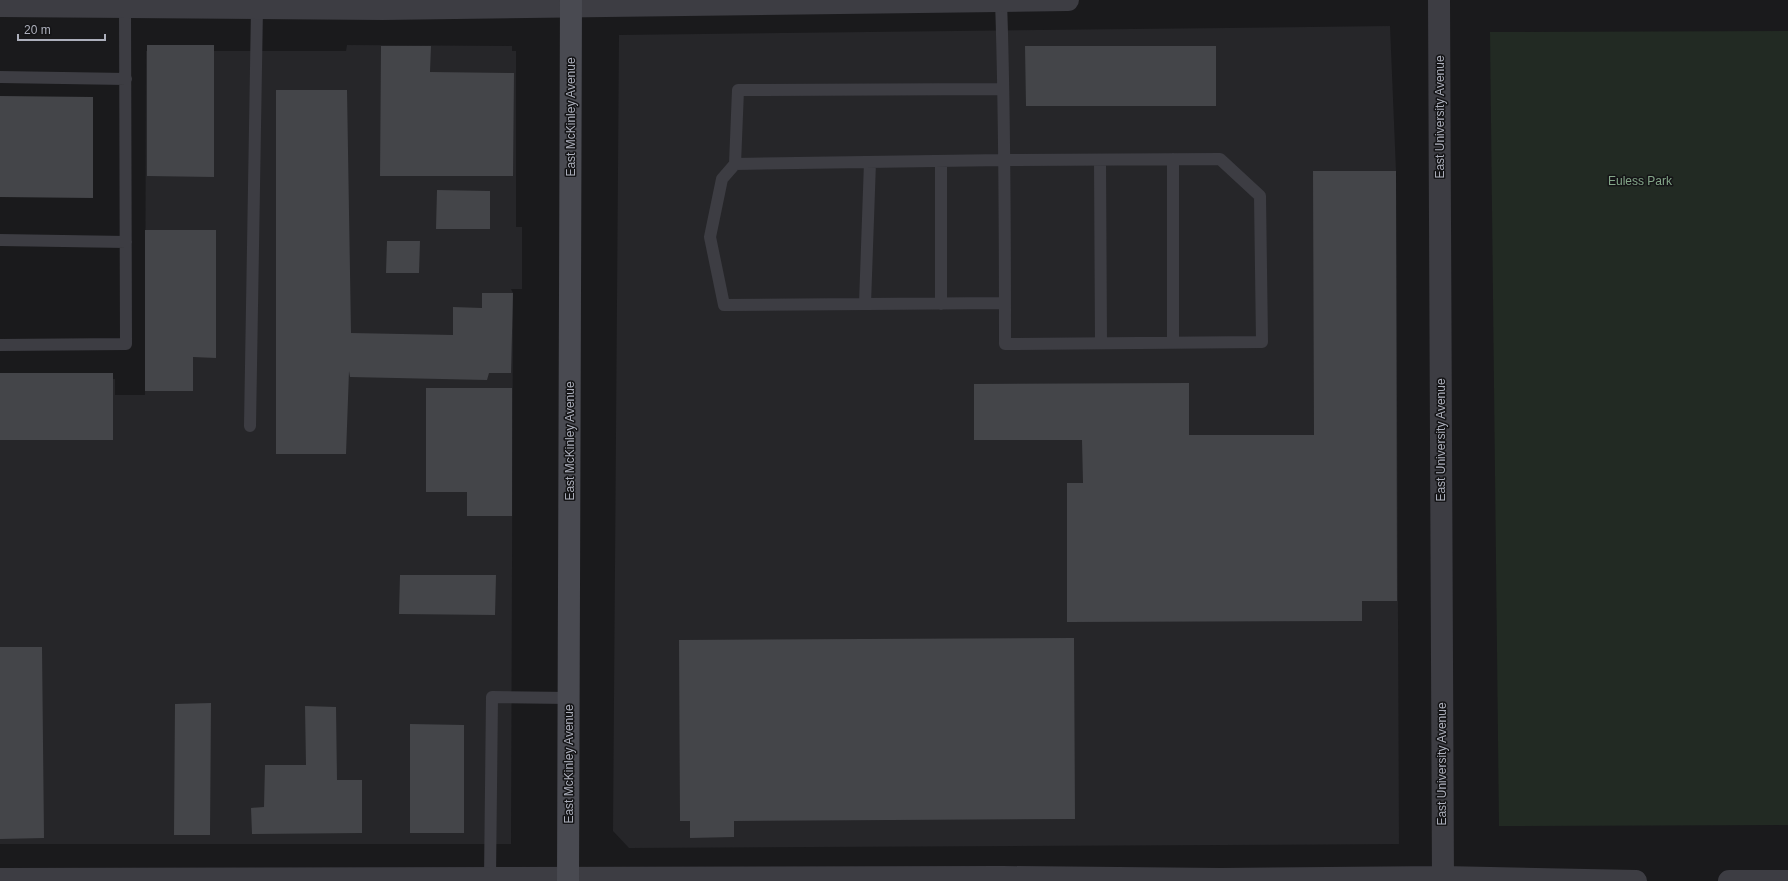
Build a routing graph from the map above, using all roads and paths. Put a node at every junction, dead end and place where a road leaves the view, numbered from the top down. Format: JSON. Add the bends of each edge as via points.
{"nodes":[{"id":1,"x":1001,"y":0,"type":"edge"},
{"id":2,"x":1068,"y":0,"type":"edge"},
{"id":3,"x":1439,"y":0,"type":"edge"},
{"id":4,"x":49,"y":3,"type":"edge"},
{"id":5,"x":383,"y":4,"type":"edge"},
{"id":6,"x":572,"y":4,"type":"edge"},
{"id":7,"x":0,"y":6,"type":"edge"},
{"id":8,"x":125,"y":7,"type":"junction"},
{"id":9,"x":257,"y":8,"type":"junction"},
{"id":10,"x":0,"y":77,"type":"edge"},
{"id":11,"x":126,"y":79,"type":"junction"},
{"id":12,"x":1003,"y":89,"type":"junction"},
{"id":13,"x":1173,"y":159,"type":"junction"},
{"id":14,"x":941,"y":160,"type":"junction"},
{"id":15,"x":1004,"y":160,"type":"junction"},
{"id":16,"x":1100,"y":160,"type":"junction"},
{"id":17,"x":870,"y":162,"type":"junction"},
{"id":18,"x":735,"y":164,"type":"junction"},
{"id":19,"x":0,"y":240,"type":"edge"},
{"id":20,"x":126,"y":242,"type":"junction"},
{"id":21,"x":1005,"y":303,"type":"junction"},
{"id":22,"x":865,"y":304,"type":"junction"},
{"id":23,"x":941,"y":304,"type":"junction"},
{"id":24,"x":1173,"y":342,"type":"junction"},
{"id":25,"x":1101,"y":343,"type":"junction"},
{"id":26,"x":0,"y":345,"type":"edge"},
{"id":27,"x":250,"y":426,"type":"dead end"},
{"id":28,"x":569,"y":698,"type":"junction"},
{"id":29,"x":490,"y":878,"type":"junction"},
{"id":30,"x":0,"y":879,"type":"edge"},
{"id":31,"x":1003,"y":879,"type":"edge"},
{"id":32,"x":1443,"y":879,"type":"edge"},
{"id":33,"x":22,"y":880,"type":"edge"},
{"id":34,"x":568,"y":880,"type":"edge"},
{"id":35,"x":790,"y":880,"type":"edge"},
{"id":36,"x":1221,"y":880,"type":"edge"},
{"id":37,"x":1636,"y":881,"type":"edge"},
{"id":38,"x":1729,"y":881,"type":"edge"},
{"id":39,"x":1788,"y":881,"type":"edge"}],
"edges":[{"from":1,"to":2,"type":"street"},
{"from":1,"to":6,"type":"street"},
{"from":1,"to":12,"type":"lane"},
{"from":3,"to":32,"type":"street","name":"East University Avenue"},
{"from":4,"to":7,"type":"street"},
{"from":4,"to":8,"type":"street"},
{"from":5,"to":6,"type":"street"},
{"from":5,"to":9,"type":"street"},
{"from":6,"to":28,"type":"main road","name":"East McKinley Avenue"},
{"from":8,"to":9,"type":"street"},
{"from":8,"to":11,"type":"lane"},
{"from":9,"to":27,"type":"lane"},
{"from":10,"to":11,"type":"lane"},
{"from":11,"to":20,"type":"lane"},
{"from":12,"to":15,"type":"lane"},
{"from":12,"to":18,"type":"lane","via":[[738,90]]},
{"from":13,"to":16,"type":"lane"},
{"from":13,"to":24,"type":"lane"},
{"from":13,"to":24,"type":"lane","via":[[1220,159],[1260,196],[1262,342]]},
{"from":14,"to":15,"type":"lane"},
{"from":14,"to":17,"type":"lane"},
{"from":14,"to":23,"type":"lane"},
{"from":15,"to":16,"type":"lane"},
{"from":15,"to":21,"type":"lane"},
{"from":16,"to":25,"type":"lane"},
{"from":17,"to":18,"type":"lane"},
{"from":17,"to":22,"type":"lane"},
{"from":18,"to":22,"type":"lane","via":[[722,180],[710,237],[724,305]]},
{"from":19,"to":20,"type":"lane"},
{"from":20,"to":26,"type":"lane","via":[[126,344]]},
{"from":21,"to":23,"type":"lane"},
{"from":21,"to":25,"type":"lane","via":[[1005,344]]},
{"from":22,"to":23,"type":"lane"},
{"from":24,"to":25,"type":"lane"},
{"from":28,"to":29,"type":"lane","via":[[492,697]]},
{"from":28,"to":34,"type":"main road","name":"East McKinley Avenue"},
{"from":29,"to":33,"type":"street"},
{"from":29,"to":34,"type":"street"},
{"from":30,"to":33,"type":"street"},
{"from":31,"to":35,"type":"street"},
{"from":31,"to":36,"type":"street"},
{"from":32,"to":36,"type":"street"},
{"from":32,"to":37,"type":"street"},
{"from":34,"to":35,"type":"street"},
{"from":38,"to":39,"type":"street"}]}
